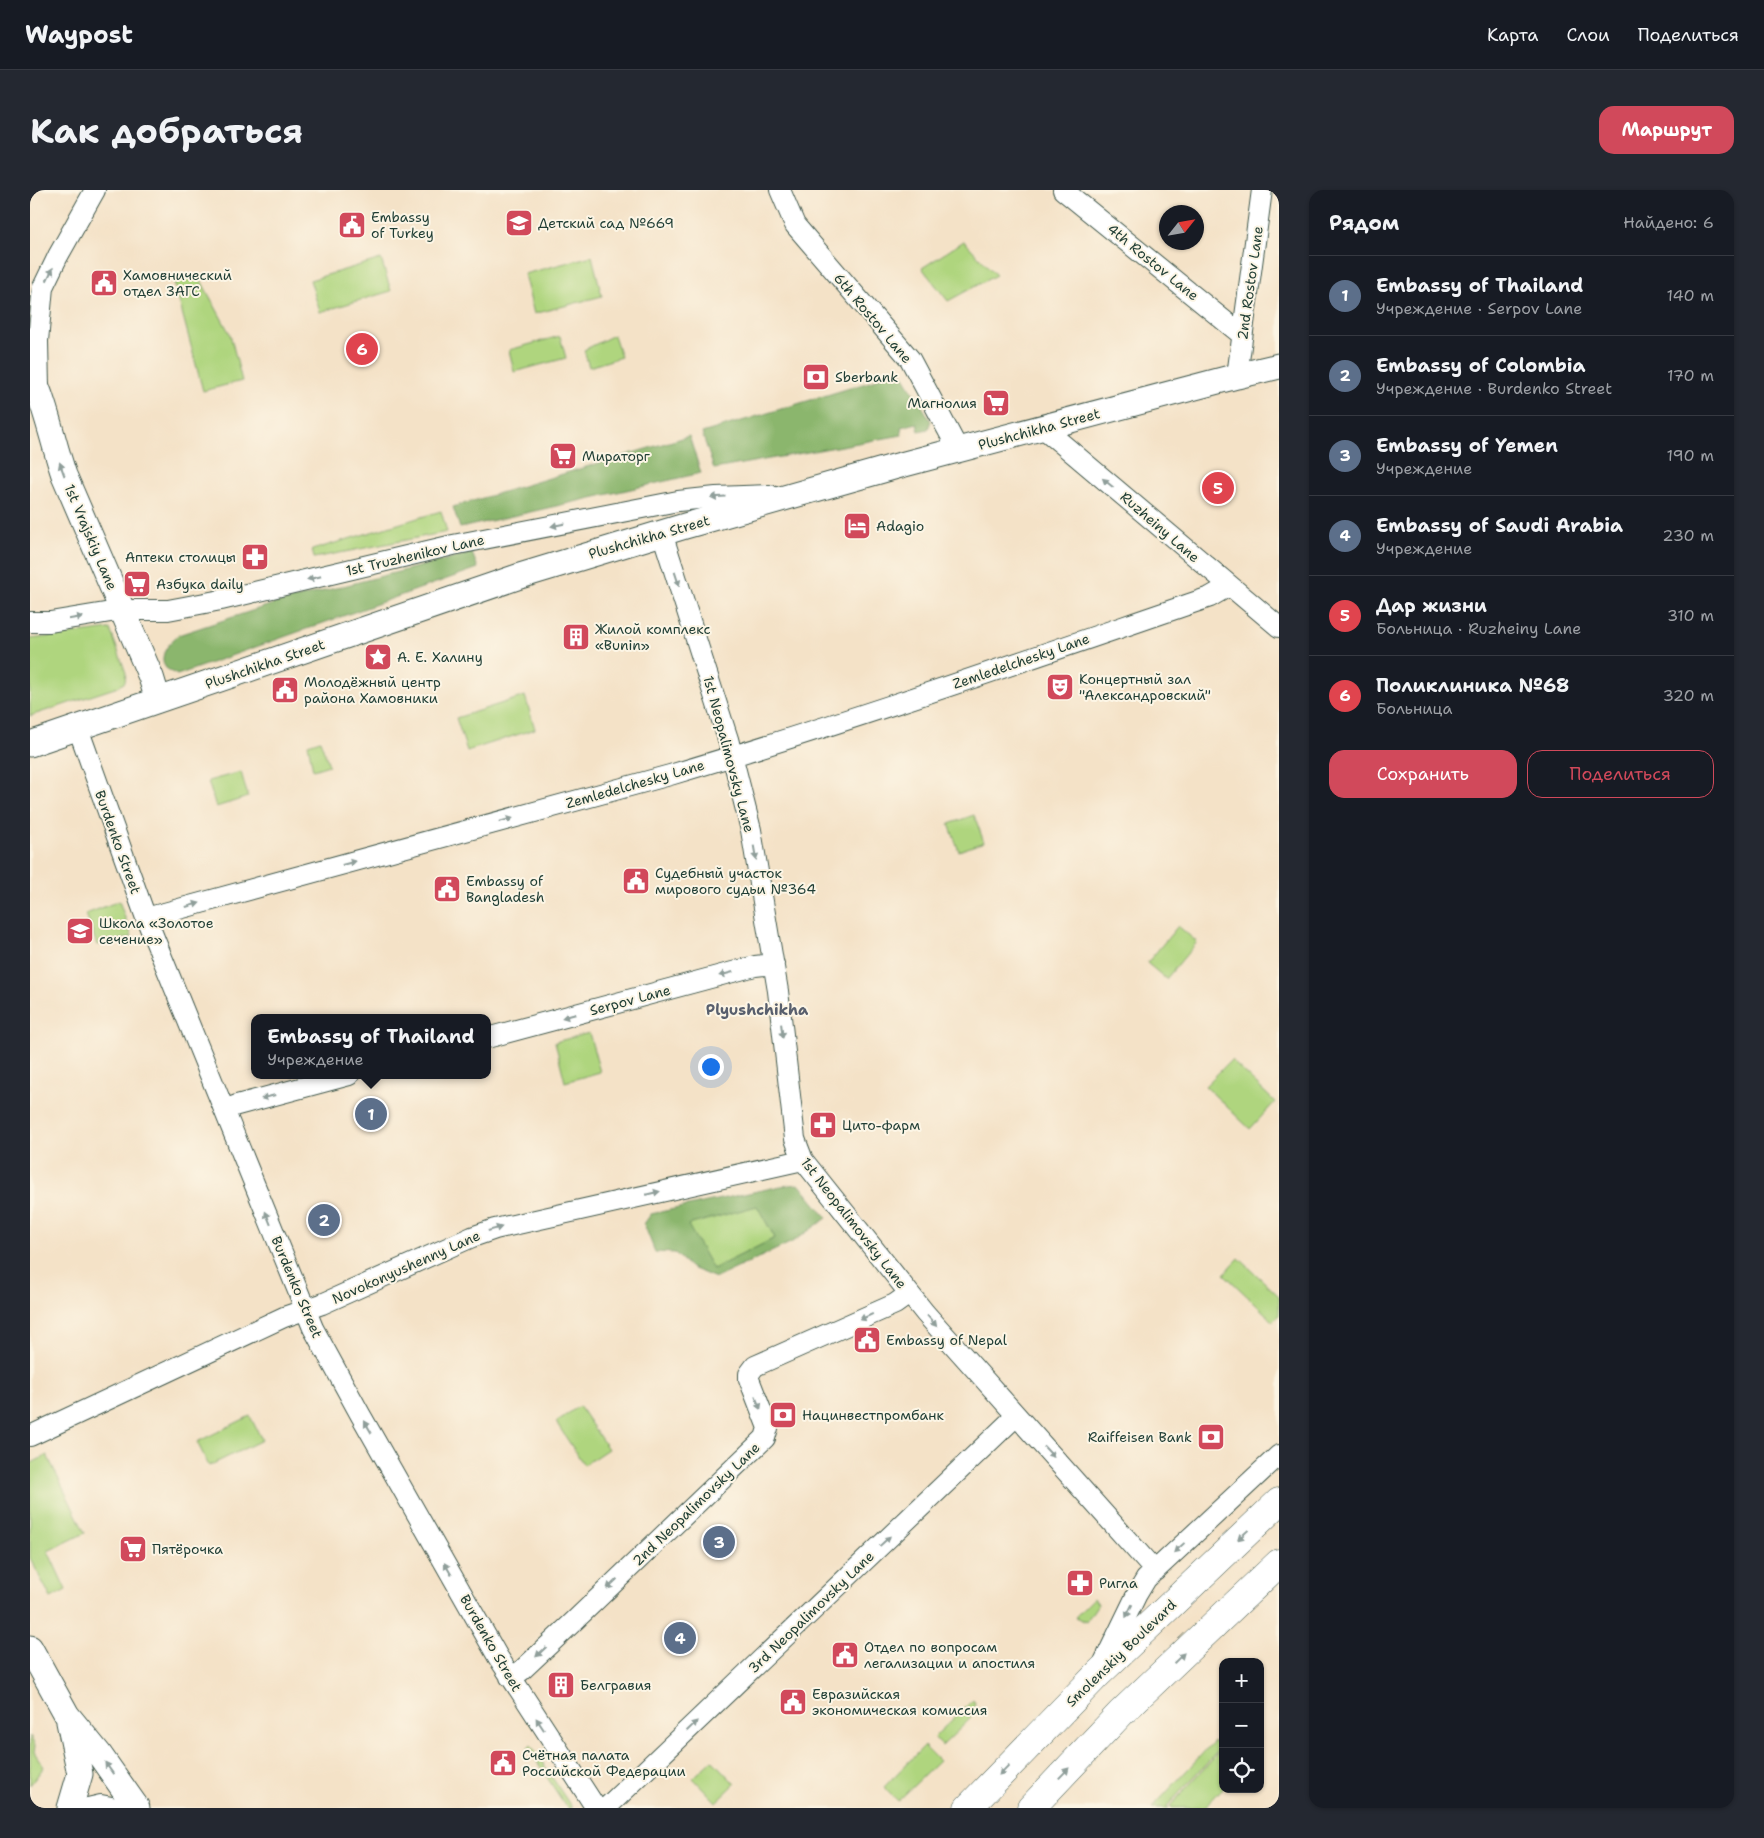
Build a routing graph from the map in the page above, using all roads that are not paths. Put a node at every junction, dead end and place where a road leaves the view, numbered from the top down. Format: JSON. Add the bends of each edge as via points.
{"nodes":[{"id":1,"x":95,"y":190,"type":"edge"},
{"id":2,"x":780,"y":190,"type":"edge"},
{"id":3,"x":1063,"y":190,"type":"edge"},
{"id":4,"x":1262,"y":190,"type":"edge"},
{"id":5,"x":1242,"y":334,"type":"junction"},
{"id":6,"x":1279,"y":366,"type":"edge"},
{"id":7,"x":1237,"y":376,"type":"junction"},
{"id":8,"x":35,"y":381,"type":"edge"},
{"id":9,"x":1042,"y":428,"type":"junction"},
{"id":10,"x":959,"y":451,"type":"junction"},
{"id":11,"x":802,"y":494,"type":"junction"},
{"id":12,"x":662,"y":533,"type":"junction"},
{"id":13,"x":1229,"y":586,"type":"junction"},
{"id":14,"x":123,"y":610,"type":"junction"},
{"id":15,"x":30,"y":622,"type":"edge"},
{"id":16,"x":1279,"y":627,"type":"edge"},
{"id":17,"x":158,"y":700,"type":"junction"},
{"id":18,"x":78,"y":728,"type":"junction"},
{"id":19,"x":30,"y":744,"type":"edge"},
{"id":20,"x":733,"y":756,"type":"junction"},
{"id":21,"x":146,"y":918,"type":"junction"},
{"id":22,"x":774,"y":964,"type":"junction"},
{"id":23,"x":491,"y":1037,"type":"edge"},
{"id":24,"x":334,"y":1079,"type":"edge"},
{"id":25,"x":224,"y":1110,"type":"junction"},
{"id":26,"x":802,"y":1160,"type":"junction"},
{"id":27,"x":910,"y":1294,"type":"junction"},
{"id":28,"x":305,"y":1309,"type":"junction"},
{"id":29,"x":1016,"y":1416,"type":"junction"},
{"id":30,"x":30,"y":1436,"type":"edge"},
{"id":31,"x":1279,"y":1456,"type":"edge"},
{"id":32,"x":1279,"y":1502,"type":"edge"},
{"id":33,"x":1155,"y":1570,"type":"junction"},
{"id":34,"x":1276,"y":1573,"type":"edge"},
{"id":35,"x":30,"y":1648,"type":"edge"},
{"id":36,"x":1099,"y":1673,"type":"junction"},
{"id":37,"x":510,"y":1678,"type":"junction"},
{"id":38,"x":67,"y":1715,"type":"junction"},
{"id":39,"x":70,"y":1808,"type":"edge"},
{"id":40,"x":88,"y":1808,"type":"edge"},
{"id":41,"x":117,"y":1808,"type":"edge"},
{"id":42,"x":138,"y":1808,"type":"edge"},
{"id":43,"x":596,"y":1808,"type":"edge"},
{"id":44,"x":606,"y":1808,"type":"edge"},
{"id":45,"x":968,"y":1808,"type":"edge"},
{"id":46,"x":1031,"y":1808,"type":"edge"}],
"edges":[{"from":8,"to":1,"type":"street","one_way":true,"via":[[43,287]]},
{"from":2,"to":10,"type":"street","name":"6th Rostov Lane","via":[[795,225],[910,359]]},
{"from":3,"to":5,"type":"street","name":"4th Rostov Lane"},
{"from":4,"to":5,"type":"street","name":"2nd Rostov Lane"},
{"from":5,"to":7,"type":"street","name":"2nd Rostov Lane"},
{"from":6,"to":7,"type":"street","name":"Plushchikha Street"},
{"from":7,"to":9,"type":"street","name":"Plushchikha Street"},
{"from":14,"to":8,"type":"street","name":"1st Vrajskiy Lane","one_way":true,"via":[[64,474]]},
{"from":9,"to":10,"type":"street","name":"Plushchikha Street"},
{"from":13,"to":9,"type":"street","name":"Ruzheiny Lane","one_way":true},
{"from":10,"to":11,"type":"street","name":"Plushchikha Street"},
{"from":11,"to":12,"type":"street","name":"Plushchikha Street"},
{"from":11,"to":14,"type":"street","name":"1st Truzhenikov Lane","one_way":true,"via":[[678,501],[453,546],[221,600],[168,610]]},
{"from":12,"to":17,"type":"street","name":"Plushchikha Street","via":[[502,582]]},
{"from":12,"to":20,"type":"street","name":"1st Neopalimovsky Lane","one_way":true},
{"from":13,"to":16,"type":"street","name":"Ruzheiny Lane"},
{"from":13,"to":20,"type":"street","name":"Zemledelchesky Lane","via":[[1210,597]]},
{"from":15,"to":14,"type":"street","name":"1st Truzhenikov Lane","one_way":true,"via":[[50,622]]},
{"from":14,"to":17,"type":"street","name":"1st Vrajskiy Lane"},
{"from":17,"to":18,"type":"street","name":"Plushchikha Street"},
{"from":18,"to":19,"type":"street","name":"Plushchikha Street"},
{"from":18,"to":21,"type":"street","name":"Burdenko Street"},
{"from":21,"to":20,"type":"street","name":"Zemledelchesky Lane","one_way":true},
{"from":20,"to":22,"type":"street","name":"1st Neopalimovsky Lane","one_way":true,"via":[[751,830]]},
{"from":21,"to":25,"type":"street","name":"Burdenko Street"},
{"from":22,"to":23,"type":"street","name":"Serpov Lane","one_way":true,"via":[[755,966]]},
{"from":22,"to":26,"type":"street","name":"1st Neopalimovsky Lane","one_way":true,"via":[[795,1139]]},
{"from":24,"to":25,"type":"street","one_way":true},
{"from":28,"to":25,"type":"street","name":"Burdenko Street","one_way":true},
{"from":26,"to":27,"type":"street","name":"1st Neopalimovsky Lane"},
{"from":28,"to":26,"type":"street","name":"Novokonyushenny Lane","one_way":true,"via":[[495,1229]]},
{"from":27,"to":29,"type":"street","name":"1st Neopalimovsky Lane","one_way":true},
{"from":27,"to":37,"type":"street","name":"2nd Neopalimovsky Lane","one_way":true,"via":[[895,1304],[755,1366],[748,1379],[768,1428],[765,1438],[549,1645]]},
{"from":28,"to":30,"type":"street","name":"Novokonyushenny Lane"},
{"from":37,"to":28,"type":"street","name":"Burdenko Street","one_way":true,"via":[[328,1356]]},
{"from":29,"to":33,"type":"street","name":"1st Neopalimovsky Lane","one_way":true},
{"from":44,"to":29,"type":"street","name":"3rd Neopalimovsky Lane","one_way":true},
{"from":31,"to":33,"type":"street","one_way":true},
{"from":32,"to":36,"type":"main road","name":"Smolenskiy Boulevard","one_way":true},
{"from":33,"to":36,"type":"street","one_way":true,"via":[[1137,1594]]},
{"from":46,"to":34,"type":"main road","one_way":true,"via":[[1121,1713]]},
{"from":35,"to":38,"type":"street"},
{"from":36,"to":45,"type":"main road","name":"Smolenskiy Boulevard","one_way":true},
{"from":43,"to":37,"type":"street","name":"Burdenko Street","one_way":true},
{"from":38,"to":39,"type":"street","via":[[80,1774]]},
{"from":42,"to":38,"type":"street","one_way":true},
{"from":40,"to":41,"type":"street","via":[[101,1805]]}]}
